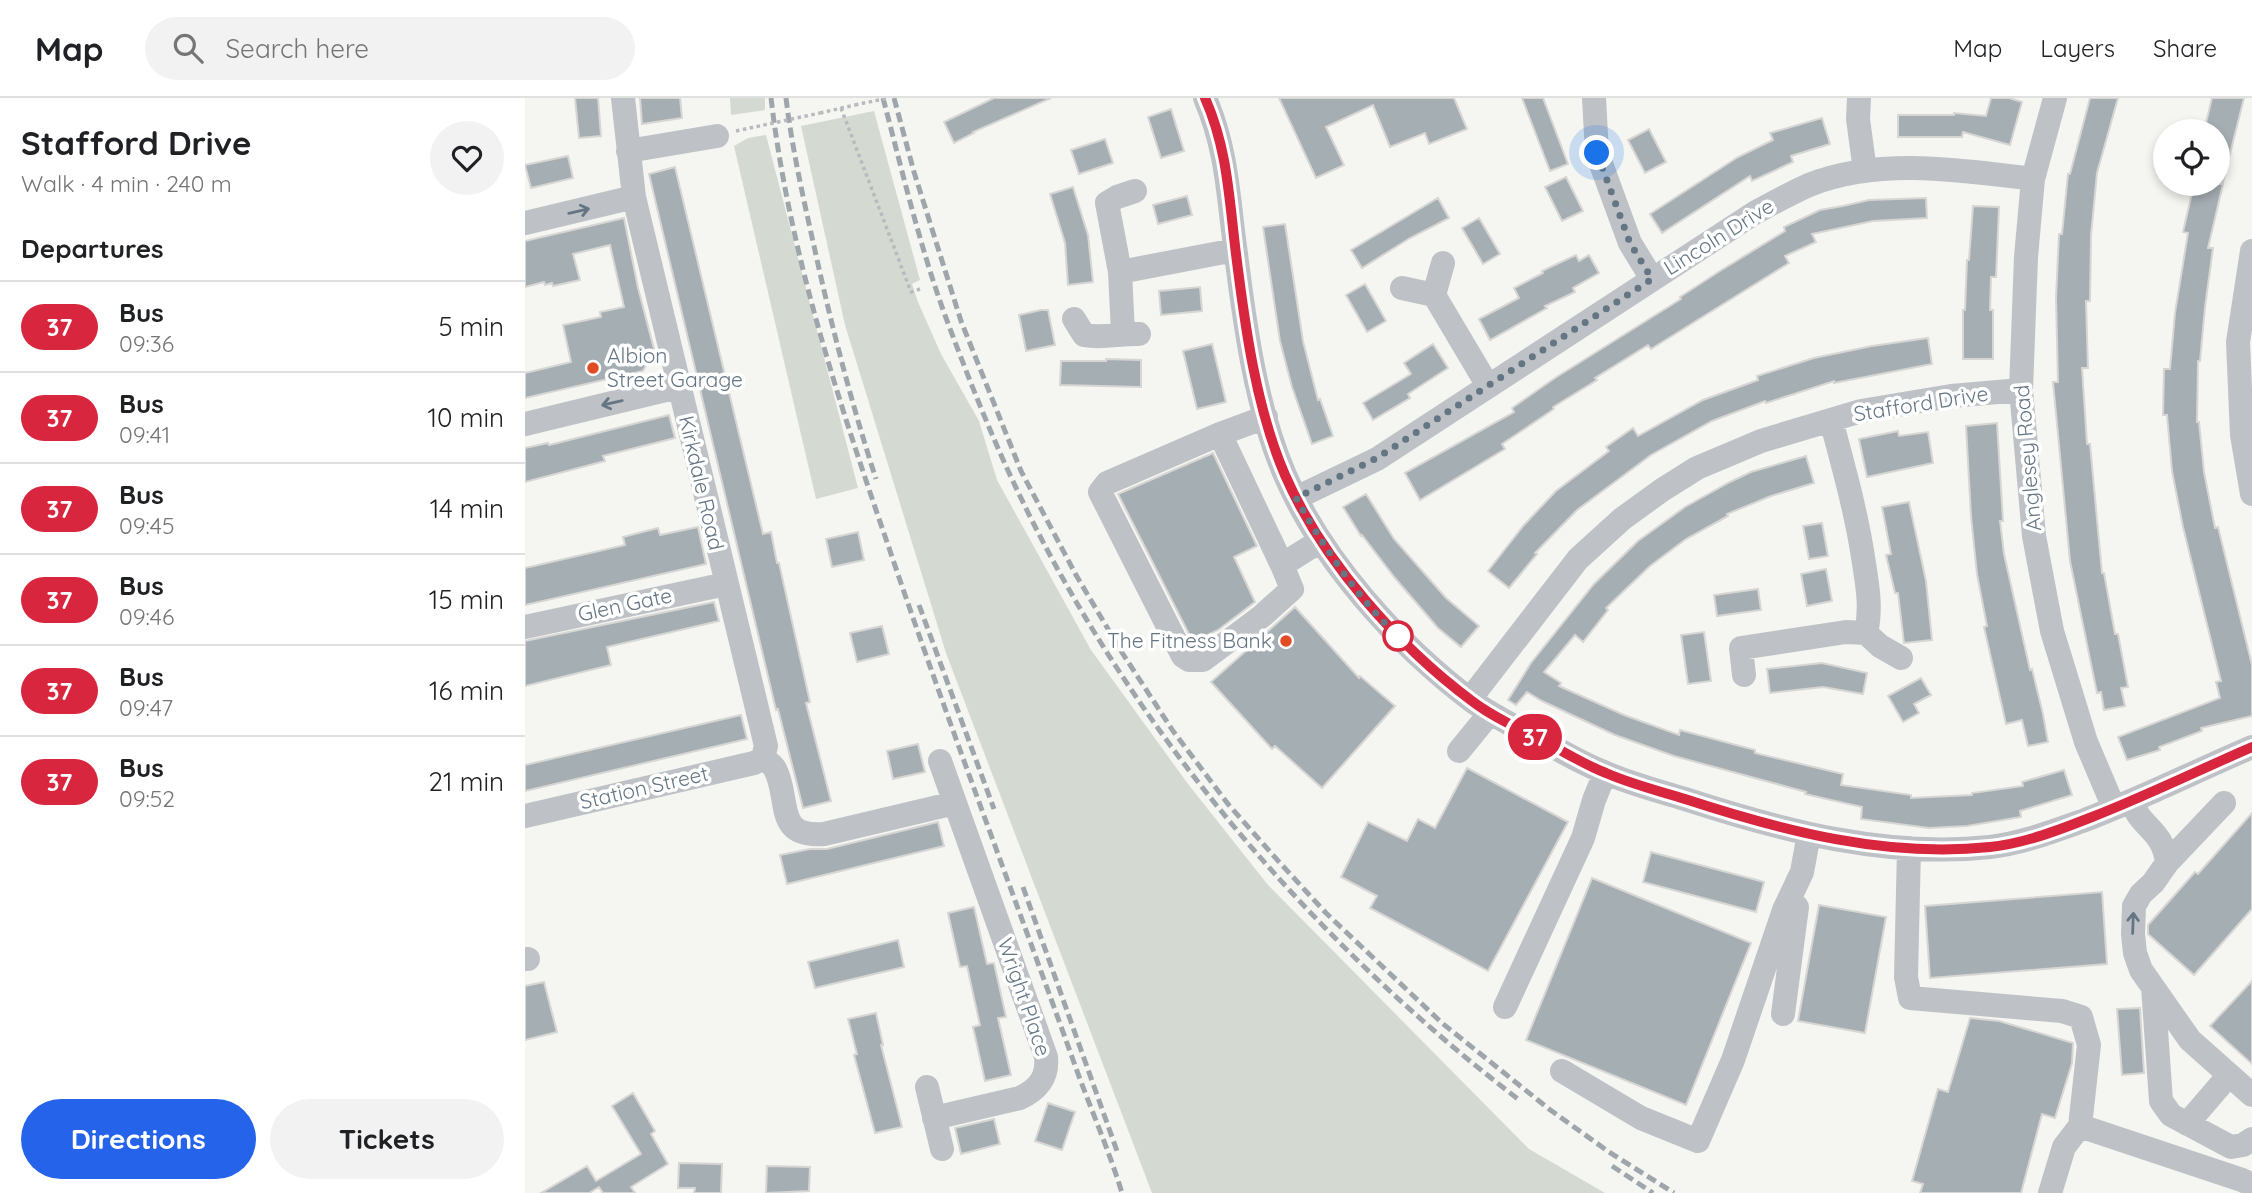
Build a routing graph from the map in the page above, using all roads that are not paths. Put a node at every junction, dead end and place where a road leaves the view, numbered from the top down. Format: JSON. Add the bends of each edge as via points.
{"nodes":[{"id":1,"x":623,"y":98,"type":"edge"},
{"id":2,"x":1205,"y":98,"type":"edge"},
{"id":3,"x":1594,"y":98,"type":"edge"},
{"id":4,"x":1859,"y":98,"type":"edge"},
{"id":5,"x":2055,"y":98,"type":"edge"},
{"id":6,"x":726,"y":134,"type":"road end"},
{"id":7,"x":628,"y":151,"type":"junction"},
{"id":8,"x":1865,"y":171,"type":"junction"},
{"id":9,"x":2033,"y":179,"type":"junction"},
{"id":10,"x":1135,"y":191,"type":"dead end"},
{"id":11,"x":634,"y":197,"type":"junction"},
{"id":12,"x":525,"y":223,"type":"edge"},
{"id":13,"x":1235,"y":250,"type":"junction"},
{"id":14,"x":2252,"y":251,"type":"edge"},
{"id":15,"x":1443,"y":263,"type":"dead end"},
{"id":16,"x":1120,"y":272,"type":"junction"},
{"id":17,"x":1652,"y":279,"type":"junction"},
{"id":18,"x":1402,"y":288,"type":"dead end"},
{"id":19,"x":1434,"y":295,"type":"junction"},
{"id":20,"x":1074,"y":320,"type":"dead end"},
{"id":21,"x":1488,"y":386,"type":"junction"},
{"id":22,"x":678,"y":387,"type":"junction"},
{"id":23,"x":2021,"y":390,"type":"junction"},
{"id":24,"x":1266,"y":417,"type":"junction"},
{"id":25,"x":1831,"y":420,"type":"junction"},
{"id":26,"x":525,"y":424,"type":"edge"},
{"id":27,"x":1220,"y":434,"type":"junction"},
{"id":28,"x":2252,"y":494,"type":"edge"},
{"id":29,"x":1296,"y":498,"type":"junction"},
{"id":30,"x":1320,"y":541,"type":"junction"},
{"id":31,"x":1282,"y":565,"type":"junction"},
{"id":32,"x":726,"y":584,"type":"junction"},
{"id":33,"x":525,"y":627,"type":"edge"},
{"id":34,"x":1866,"y":633,"type":"junction"},
{"id":35,"x":1901,"y":658,"type":"dead end"},
{"id":36,"x":1744,"y":675,"type":"dead end"},
{"id":37,"x":1480,"y":706,"type":"junction"},
{"id":38,"x":2252,"y":747,"type":"edge"},
{"id":39,"x":1459,"y":751,"type":"dead end"},
{"id":40,"x":763,"y":758,"type":"junction"},
{"id":41,"x":940,"y":761,"type":"dead end"},
{"id":42,"x":1605,"y":773,"type":"junction"},
{"id":43,"x":955,"y":803,"type":"junction"},
{"id":44,"x":2224,"y":803,"type":"dead end"},
{"id":45,"x":2122,"y":805,"type":"junction"},
{"id":46,"x":525,"y":816,"type":"edge"},
{"id":47,"x":1809,"y":835,"type":"junction"},
{"id":48,"x":1909,"y":848,"type":"junction"},
{"id":49,"x":2167,"y":863,"type":"junction"},
{"id":50,"x":1802,"y":872,"type":"junction"},
{"id":51,"x":2153,"y":986,"type":"junction"},
{"id":52,"x":1505,"y":1007,"type":"dead end"},
{"id":53,"x":1783,"y":1014,"type":"dead end"},
{"id":54,"x":2190,"y":1041,"type":"junction"},
{"id":55,"x":1562,"y":1072,"type":"dead end"},
{"id":56,"x":2229,"y":1075,"type":"junction"},
{"id":57,"x":2158,"y":1079,"type":"junction"},
{"id":58,"x":927,"y":1087,"type":"dead end"},
{"id":59,"x":2252,"y":1095,"type":"edge"},
{"id":60,"x":935,"y":1118,"type":"junction"},
{"id":61,"x":2187,"y":1124,"type":"junction"},
{"id":62,"x":2080,"y":1126,"type":"junction"},
{"id":63,"x":2252,"y":1139,"type":"edge"},
{"id":64,"x":942,"y":1149,"type":"dead end"},
{"id":65,"x":2252,"y":1185,"type":"edge"},
{"id":66,"x":2050,"y":1193,"type":"edge"}],
"edges":[{"from":1,"to":7,"type":"street","name":"Kirkdale Road"},
{"from":2,"to":13,"type":"street","via":[[1226,168]]},
{"from":3,"to":17,"type":"street","via":[[1597,153],[1630,243]]},
{"from":4,"to":8,"type":"street"},
{"from":5,"to":9,"type":"street","name":"Anglesey Road"},
{"from":6,"to":7,"type":"street"},
{"from":7,"to":11,"type":"street","name":"Kirkdale Road"},
{"from":8,"to":9,"type":"street","name":"Lincoln Drive","via":[[1926,169]]},
{"from":8,"to":17,"type":"street","name":"Lincoln Drive","via":[[1810,185],[1756,212]]},
{"from":9,"to":23,"type":"street","name":"Anglesey Road"},
{"from":10,"to":16,"type":"street","via":[[1107,203]]},
{"from":12,"to":11,"type":"street","one_way":true},
{"from":11,"to":22,"type":"street","name":"Kirkdale Road"},
{"from":13,"to":16,"type":"street"},
{"from":13,"to":24,"type":"street"},
{"from":14,"to":28,"type":"street","via":[[2238,342],[2242,435]]},
{"from":15,"to":19,"type":"street"},
{"from":16,"to":20,"type":"street","via":[[1131,333],[1100,338],[1084,335]]},
{"from":17,"to":21,"type":"street","name":"Lincoln Drive"},
{"from":18,"to":19,"type":"street"},
{"from":19,"to":21,"type":"street"},
{"from":21,"to":29,"type":"street","name":"Lincoln Drive","via":[[1377,458]]},
{"from":22,"to":26,"type":"street","one_way":true},
{"from":22,"to":32,"type":"street","name":"Kirkdale Road"},
{"from":23,"to":25,"type":"street","name":"Stafford Drive","via":[[1914,401]]},
{"from":23,"to":45,"type":"street","name":"Anglesey Road","via":[[2034,536],[2052,631],[2086,742]]},
{"from":24,"to":27,"type":"street"},
{"from":24,"to":29,"type":"street"},
{"from":25,"to":34,"type":"street","via":[[1860,536],[1870,599]]},
{"from":25,"to":37,"type":"street","name":"Stafford Drive","via":[[1761,441],[1697,468],[1622,519],[1578,559]]},
{"from":27,"to":31,"type":"street"},
{"from":27,"to":31,"type":"street","via":[[1107,483],[1100,492],[1183,656],[1203,660],[1292,589]]},
{"from":29,"to":30,"type":"street"},
{"from":30,"to":31,"type":"street"},
{"from":30,"to":37,"type":"street","via":[[1385,624]]},
{"from":32,"to":33,"type":"street","name":"Glen Gate"},
{"from":32,"to":40,"type":"street","name":"Kirkdale Road","via":[[766,746]]},
{"from":34,"to":35,"type":"street"},
{"from":34,"to":36,"type":"street","via":[[1741,648]]},
{"from":37,"to":39,"type":"street","name":"Stafford Drive"},
{"from":37,"to":42,"type":"street"},
{"from":38,"to":45,"type":"street"},
{"from":40,"to":43,"type":"street","name":"Kirkdale Road","via":[[775,768],[790,822],[798,832],[810,835]]},
{"from":40,"to":46,"type":"street","name":"Station Street"},
{"from":41,"to":43,"type":"street","name":"Wright Place"},
{"from":42,"to":47,"type":"street"},
{"from":42,"to":52,"type":"street","via":[[1583,838]]},
{"from":43,"to":60,"type":"street","name":"Wright Place","via":[[1047,1057],[1047,1071],[1032,1093]]},
{"from":44,"to":49,"type":"street"},
{"from":45,"to":48,"type":"street","via":[[2042,836],[1994,846]]},
{"from":45,"to":49,"type":"street","name":"Anglesey Road","via":[[2158,836]]},
{"from":47,"to":48,"type":"street"},
{"from":47,"to":50,"type":"street"},
{"from":48,"to":62,"type":"street","via":[[1906,977],[1910,998],[2061,1011],[2081,1017],[2089,1045]]},
{"from":51,"to":49,"type":"street","one_way":true,"via":[[2135,953],[2134,906]]},
{"from":50,"to":53,"type":"street"},
{"from":50,"to":55,"type":"street","via":[[1698,1141],[1641,1118]]},
{"from":51,"to":54,"type":"street"},
{"from":51,"to":57,"type":"street"},
{"from":54,"to":56,"type":"street"},
{"from":54,"to":57,"type":"street"},
{"from":56,"to":59,"type":"street"},
{"from":56,"to":61,"type":"street"},
{"from":57,"to":61,"type":"street","via":[[2161,1101],[2171,1115]]},
{"from":58,"to":60,"type":"street"},
{"from":60,"to":64,"type":"street"},
{"from":61,"to":63,"type":"street","via":[[2231,1147]]},
{"from":62,"to":65,"type":"street"},
{"from":62,"to":66,"type":"street","via":[[2064,1147]]}]}
